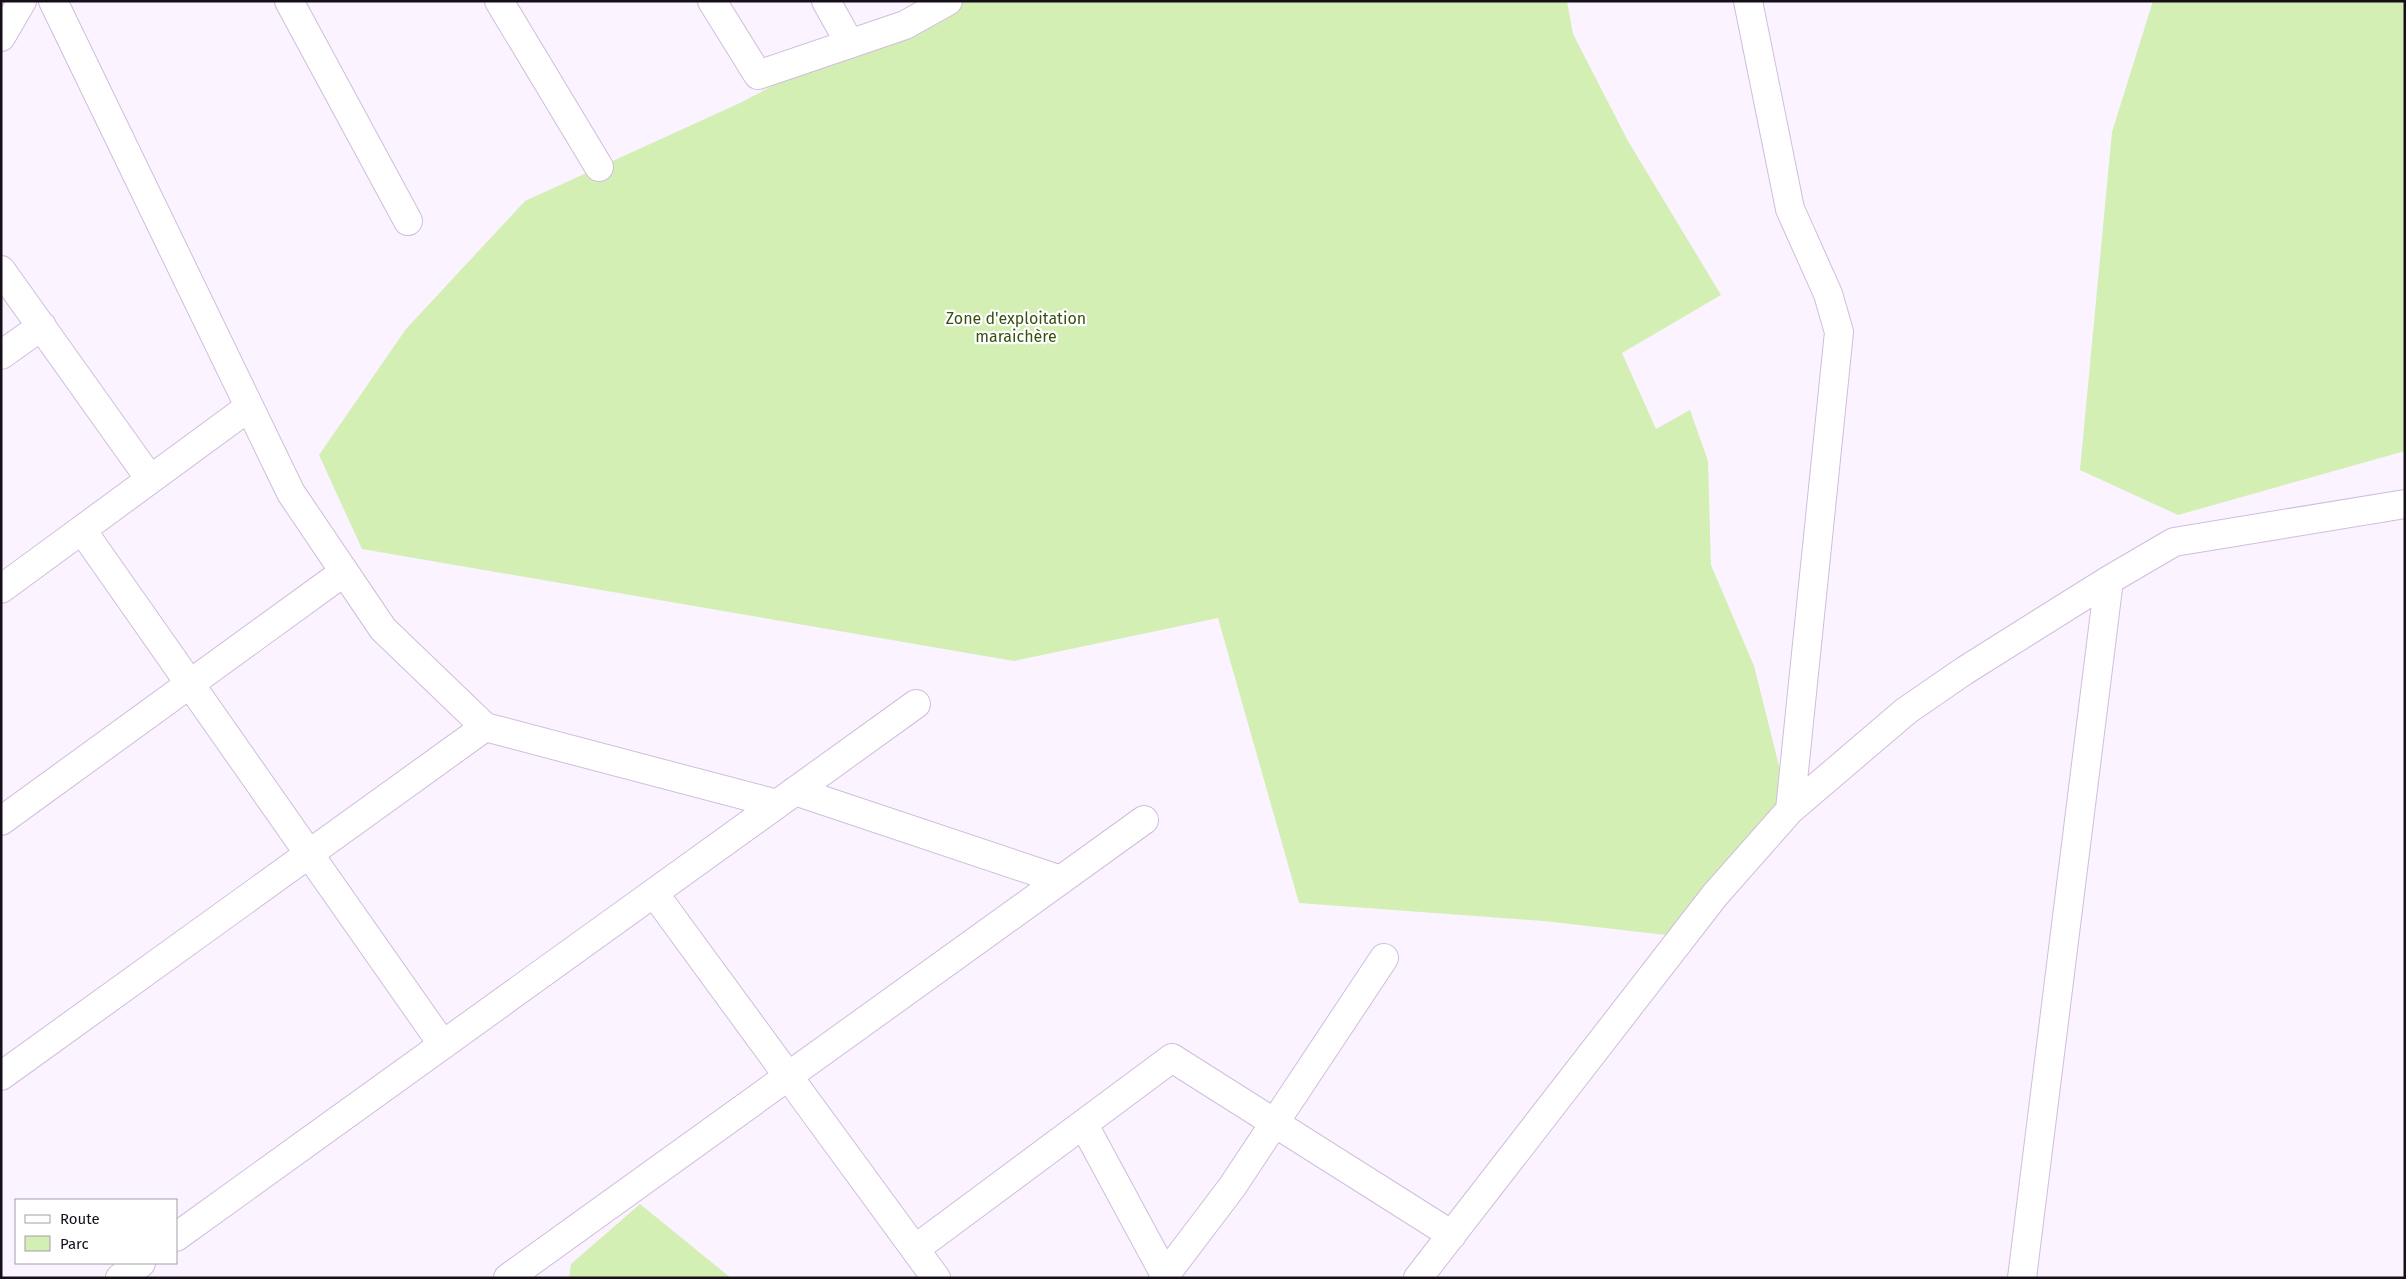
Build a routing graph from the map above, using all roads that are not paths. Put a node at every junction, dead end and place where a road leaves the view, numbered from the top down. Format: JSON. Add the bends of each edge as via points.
{"nodes":[{"id":1,"x":22,"y":1,"type":"edge"},
{"id":2,"x":54,"y":1,"type":"edge"},
{"id":3,"x":289,"y":1,"type":"edge"},
{"id":4,"x":499,"y":1,"type":"edge"},
{"id":5,"x":712,"y":1,"type":"edge"},
{"id":6,"x":826,"y":1,"type":"edge"},
{"id":7,"x":948,"y":1,"type":"edge"},
{"id":8,"x":1748,"y":1,"type":"edge"},
{"id":9,"x":1,"y":37,"type":"edge"},
{"id":10,"x":850,"y":44,"type":"junction"},
{"id":11,"x":599,"y":167,"type":"dead end"},
{"id":12,"x":408,"y":221,"type":"dead end"},
{"id":13,"x":1,"y":270,"type":"edge"},
{"id":14,"x":42,"y":326,"type":"junction"},
{"id":15,"x":1,"y":356,"type":"edge"},
{"id":16,"x":249,"y":407,"type":"junction"},
{"id":17,"x":150,"y":479,"type":"junction"},
{"id":18,"x":2405,"y":504,"type":"edge"},
{"id":19,"x":82,"y":530,"type":"junction"},
{"id":20,"x":344,"y":572,"type":"junction"},
{"id":21,"x":2110,"y":580,"type":"junction"},
{"id":22,"x":1,"y":589,"type":"edge"},
{"id":23,"x":190,"y":684,"type":"junction"},
{"id":24,"x":916,"y":704,"type":"dead end"},
{"id":25,"x":485,"y":727,"type":"junction"},
{"id":26,"x":786,"y":798,"type":"junction"},
{"id":27,"x":1790,"y":810,"type":"junction"},
{"id":28,"x":1144,"y":820,"type":"dead end"},
{"id":29,"x":1,"y":821,"type":"edge"},
{"id":30,"x":310,"y":854,"type":"junction"},
{"id":31,"x":1061,"y":880,"type":"junction"},
{"id":32,"x":654,"y":893,"type":"junction"},
{"id":33,"x":1384,"y":958,"type":"dead end"},
{"id":34,"x":443,"y":1045,"type":"junction"},
{"id":35,"x":1,"y":1076,"type":"edge"},
{"id":36,"x":788,"y":1077,"type":"junction"},
{"id":37,"x":1274,"y":1123,"type":"junction"},
{"id":38,"x":1084,"y":1125,"type":"junction"},
{"id":39,"x":1452,"y":1235,"type":"junction"},
{"id":40,"x":178,"y":1236,"type":"edge"},
{"id":41,"x":915,"y":1250,"type":"junction"},
{"id":42,"x":140,"y":1264,"type":"edge"},
{"id":43,"x":1164,"y":1276,"type":"edge"},
{"id":44,"x":120,"y":1278,"type":"edge"},
{"id":45,"x":508,"y":1278,"type":"edge"},
{"id":46,"x":936,"y":1278,"type":"edge"},
{"id":47,"x":1418,"y":1278,"type":"edge"},
{"id":48,"x":2022,"y":1278,"type":"edge"}],
"edges":[{"from":1,"to":9,"type":"street"},
{"from":2,"to":16,"type":"street"},
{"from":3,"to":12,"type":"street"},
{"from":4,"to":11,"type":"street"},
{"from":5,"to":10,"type":"street","via":[[758,75]]},
{"from":6,"to":10,"type":"street"},
{"from":7,"to":10,"type":"street","via":[[906,24]]},
{"from":8,"to":27,"type":"street","via":[[1790,210],[1828,294],[1839,332]]},
{"from":13,"to":14,"type":"street"},
{"from":14,"to":15,"type":"street"},
{"from":14,"to":17,"type":"street"},
{"from":16,"to":17,"type":"street"},
{"from":16,"to":20,"type":"street","via":[[291,493]]},
{"from":17,"to":19,"type":"street"},
{"from":18,"to":21,"type":"street","via":[[2174,542]]},
{"from":19,"to":22,"type":"street"},
{"from":19,"to":23,"type":"street"},
{"from":20,"to":23,"type":"street"},
{"from":20,"to":25,"type":"street","via":[[383,629]]},
{"from":21,"to":27,"type":"street","via":[[1906,711]]},
{"from":21,"to":48,"type":"street"},
{"from":23,"to":29,"type":"street"},
{"from":23,"to":30,"type":"street"},
{"from":24,"to":26,"type":"street"},
{"from":25,"to":26,"type":"street"},
{"from":25,"to":30,"type":"street"},
{"from":26,"to":31,"type":"street"},
{"from":26,"to":32,"type":"street"},
{"from":27,"to":39,"type":"street","via":[[1716,895]]},
{"from":28,"to":31,"type":"street"},
{"from":30,"to":34,"type":"street"},
{"from":30,"to":35,"type":"street"},
{"from":31,"to":36,"type":"street"},
{"from":32,"to":34,"type":"street"},
{"from":32,"to":36,"type":"street"},
{"from":33,"to":37,"type":"street"},
{"from":34,"to":40,"type":"street"},
{"from":36,"to":41,"type":"street"},
{"from":36,"to":45,"type":"street"},
{"from":37,"to":38,"type":"street","via":[[1172,1058]]},
{"from":37,"to":39,"type":"street"},
{"from":37,"to":43,"type":"street","via":[[1232,1187]]},
{"from":38,"to":41,"type":"street"},
{"from":38,"to":43,"type":"street"},
{"from":39,"to":47,"type":"street"},
{"from":41,"to":46,"type":"street"},
{"from":42,"to":44,"type":"street"}]}
